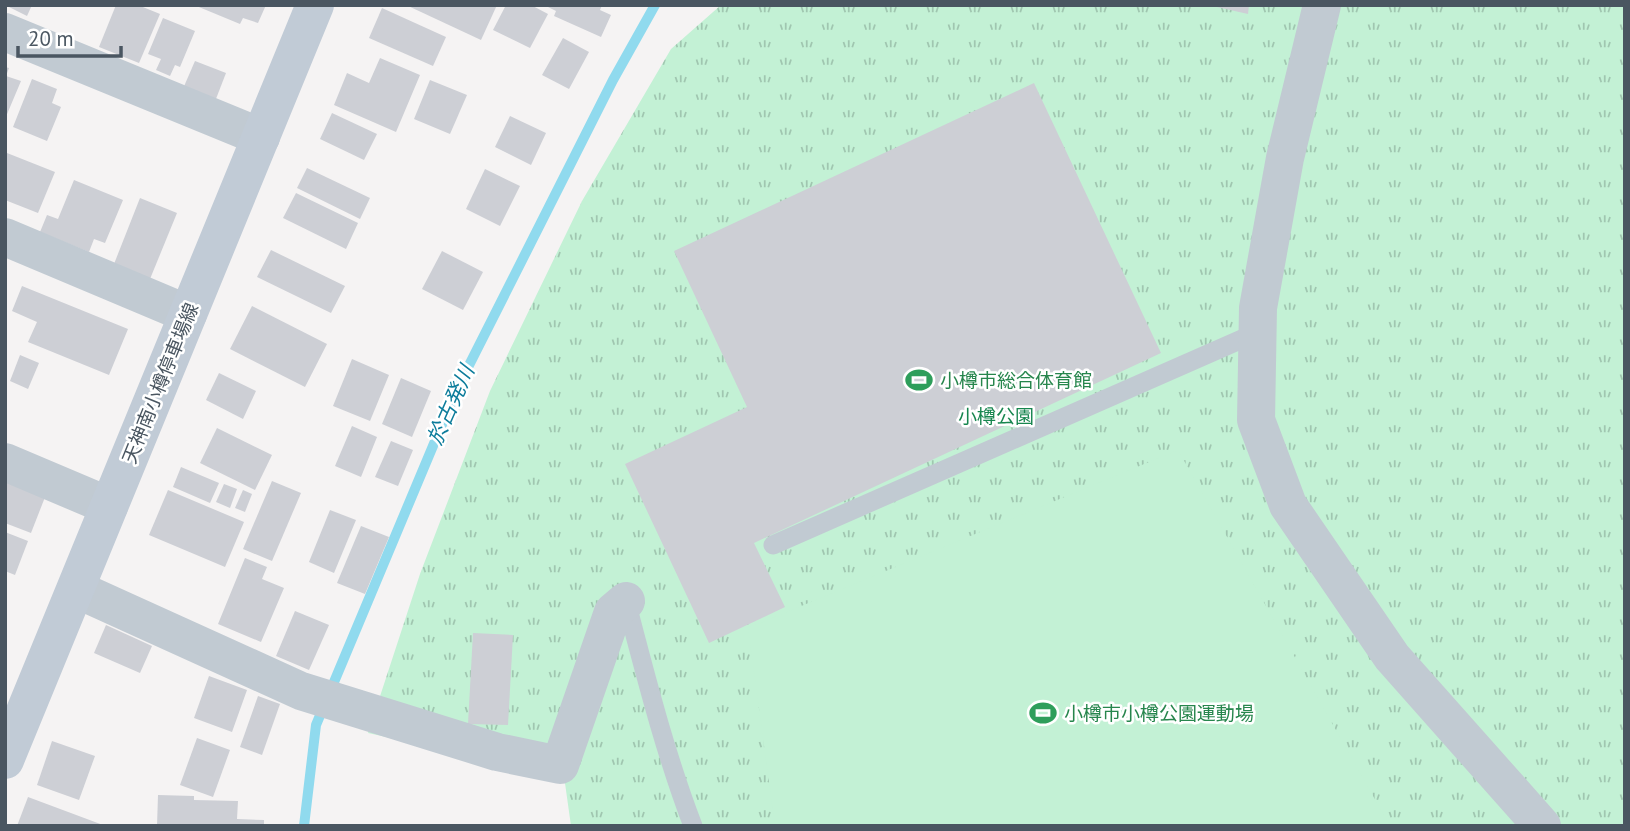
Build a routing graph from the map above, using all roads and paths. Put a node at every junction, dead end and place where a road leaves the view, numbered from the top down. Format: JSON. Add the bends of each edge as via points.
{"nodes":[{"id":1,"x":315,"y":5,"type":"edge"},
{"id":2,"x":1322,"y":5,"type":"edge"},
{"id":3,"x":5,"y":32,"type":"edge"},
{"id":4,"x":261,"y":137,"type":"junction"},
{"id":5,"x":5,"y":237,"type":"edge"},
{"id":6,"x":188,"y":314,"type":"junction"},
{"id":7,"x":1258,"y":332,"type":"junction"},
{"id":8,"x":5,"y":463,"type":"edge"},
{"id":9,"x":109,"y":506,"type":"junction"},
{"id":10,"x":774,"y":545,"type":"dead end"},
{"id":11,"x":76,"y":589,"type":"junction"},
{"id":12,"x":626,"y":601,"type":"joint"},
{"id":13,"x":6,"y":754,"type":"edge"},
{"id":14,"x":693,"y":826,"type":"edge"},
{"id":15,"x":1542,"y":826,"type":"edge"}],
"edges":[{"from":1,"to":4,"type":"main road","name":"天神南小樽停車場線"},
{"from":2,"to":7,"type":"street","via":[[1285,158],[1258,309]]},
{"from":3,"to":4,"type":"street"},
{"from":4,"to":6,"type":"main road","name":"天神南小樽停車場線"},
{"from":5,"to":6,"type":"street"},
{"from":6,"to":9,"type":"main road","name":"天神南小樽停車場線"},
{"from":7,"to":10,"type":"lane"},
{"from":7,"to":15,"type":"street","via":[[1256,420],[1288,505],[1392,657]]},
{"from":8,"to":9,"type":"street"},
{"from":9,"to":11,"type":"main road","name":"天神南小樽停車場線"},
{"from":11,"to":12,"type":"street","via":[[301,691],[497,752],[560,765],[613,612]]},
{"from":11,"to":13,"type":"main road","name":"天神南小樽停車場線"},
{"from":12,"to":14,"type":"lane","via":[[650,694]]}]}
